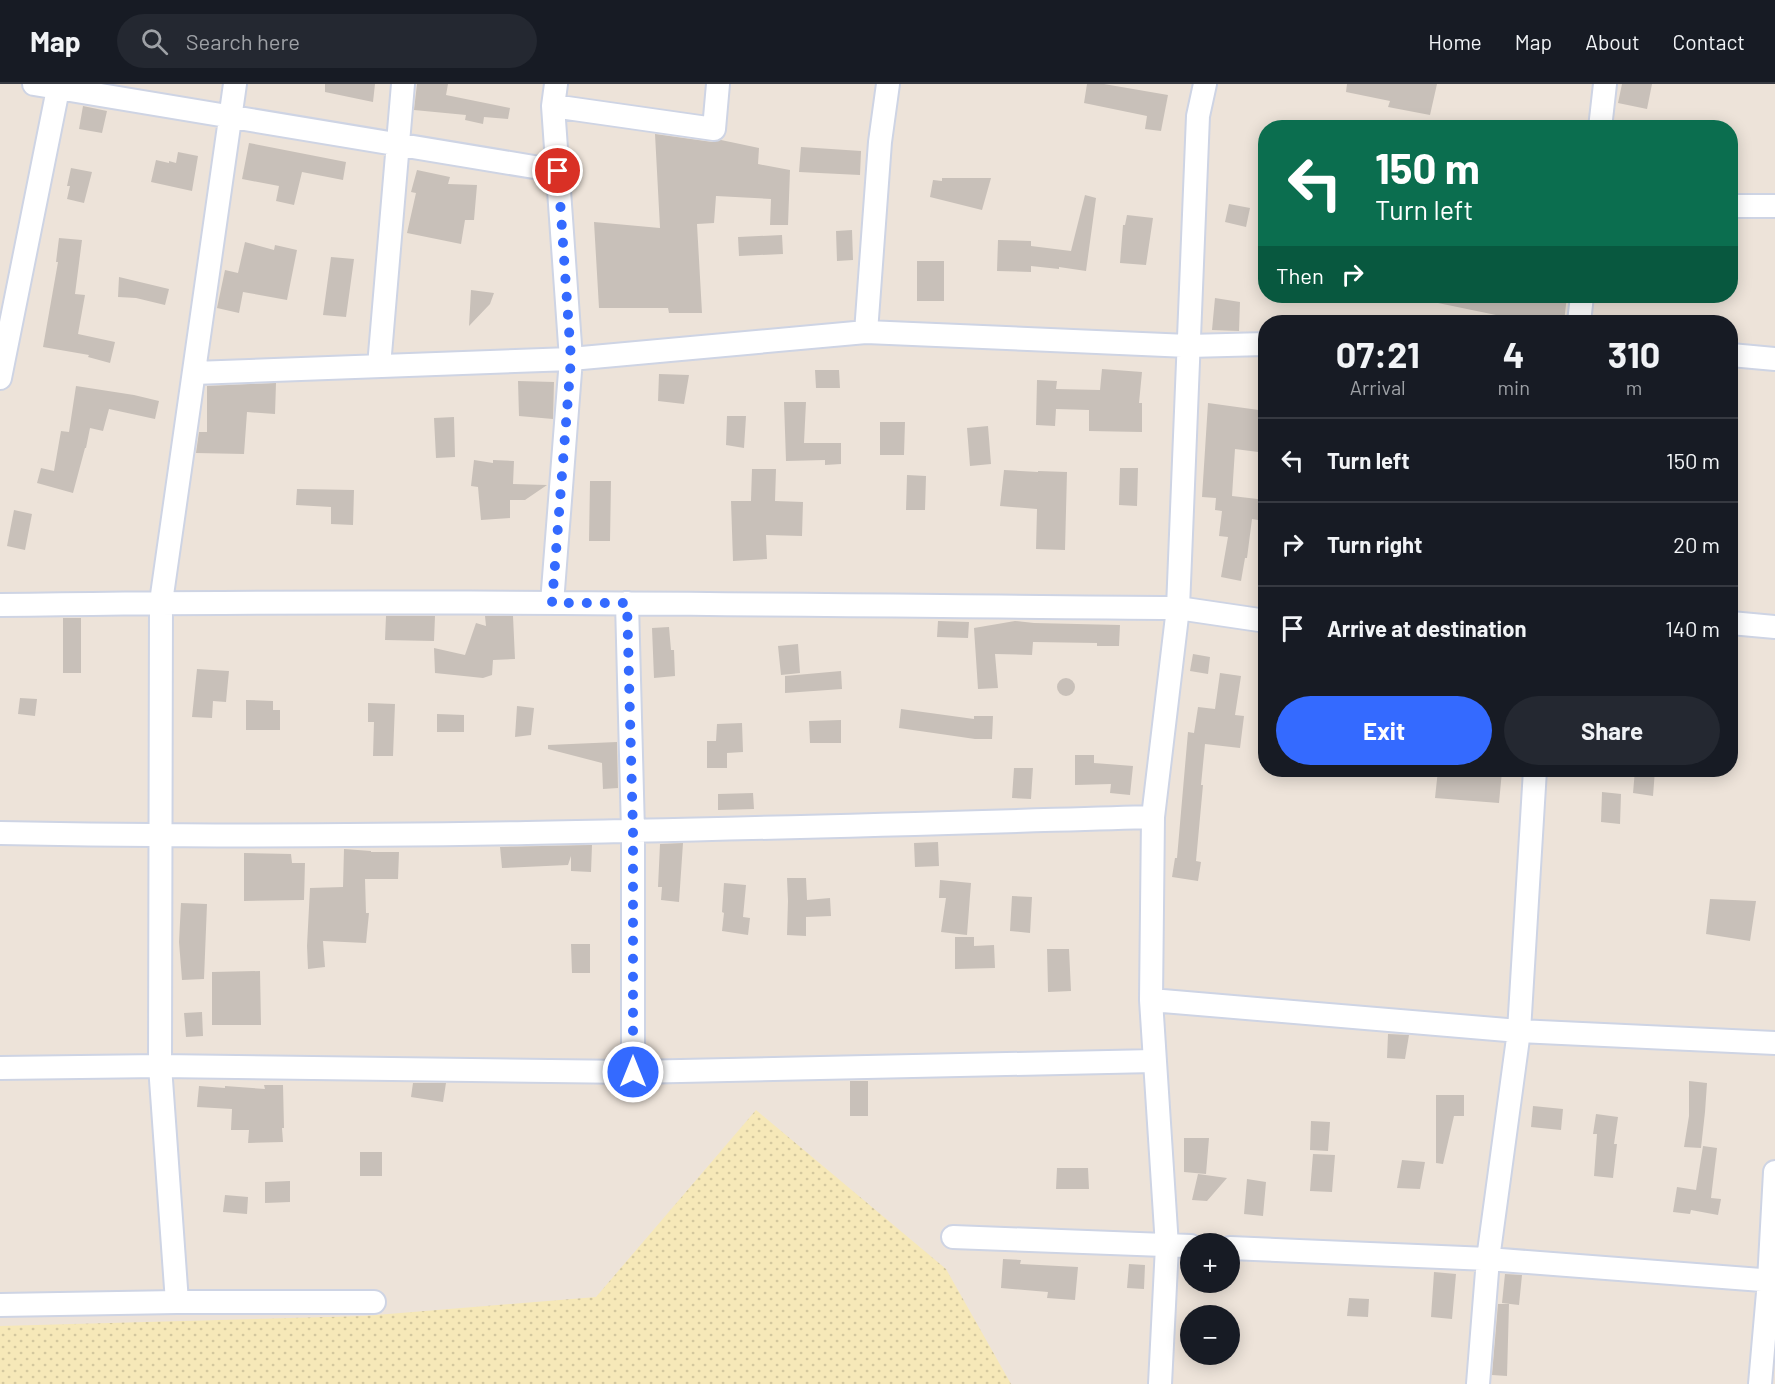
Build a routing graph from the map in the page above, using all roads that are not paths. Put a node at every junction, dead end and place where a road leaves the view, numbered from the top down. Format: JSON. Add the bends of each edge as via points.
{"nodes":[{"id":1,"x":34,"y":84,"type":"edge"},
{"id":2,"x":235,"y":84,"type":"edge"},
{"id":3,"x":404,"y":84,"type":"edge"},
{"id":4,"x":556,"y":84,"type":"edge"},
{"id":5,"x":718,"y":84,"type":"edge"},
{"id":6,"x":888,"y":84,"type":"edge"},
{"id":7,"x":1205,"y":84,"type":"edge"},
{"id":8,"x":1605,"y":84,"type":"edge"},
{"id":9,"x":59,"y":86,"type":"edge"},
{"id":10,"x":553,"y":106,"type":"junction"},
{"id":11,"x":230,"y":117,"type":"junction"},
{"id":12,"x":1601,"y":120,"type":"edge"},
{"id":13,"x":398,"y":144,"type":"junction"},
{"id":14,"x":558,"y":171,"type":"junction"},
{"id":15,"x":1738,"y":206,"type":"edge"},
{"id":16,"x":1775,"y":206,"type":"edge"},
{"id":17,"x":866,"y":332,"type":"junction"},
{"id":18,"x":1258,"y":344,"type":"edge"},
{"id":19,"x":1188,"y":346,"type":"junction"},
{"id":20,"x":1738,"y":356,"type":"edge"},
{"id":21,"x":571,"y":359,"type":"junction"},
{"id":22,"x":1775,"y":359,"type":"edge"},
{"id":23,"x":379,"y":366,"type":"junction"},
{"id":24,"x":194,"y":373,"type":"junction"},
{"id":25,"x":0,"y":378,"type":"edge"},
{"id":26,"x":161,"y":602,"type":"junction"},
{"id":27,"x":552,"y":603,"type":"junction"},
{"id":28,"x":627,"y":603,"type":"junction"},
{"id":29,"x":0,"y":605,"type":"edge"},
{"id":30,"x":1178,"y":608,"type":"junction"},
{"id":31,"x":1258,"y":620,"type":"edge"},
{"id":32,"x":1738,"y":624,"type":"edge"},
{"id":33,"x":1775,"y":627,"type":"edge"},
{"id":34,"x":1535,"y":777,"type":"edge"},
{"id":35,"x":1153,"y":817,"type":"junction"},
{"id":36,"x":633,"y":831,"type":"junction"},
{"id":37,"x":0,"y":833,"type":"edge"},
{"id":38,"x":161,"y":836,"type":"junction"},
{"id":39,"x":1151,"y":1000,"type":"junction"},
{"id":40,"x":1519,"y":1031,"type":"junction"},
{"id":41,"x":1775,"y":1043,"type":"edge"},
{"id":42,"x":1154,"y":1061,"type":"junction"},
{"id":43,"x":160,"y":1066,"type":"junction"},
{"id":44,"x":0,"y":1068,"type":"edge"},
{"id":45,"x":633,"y":1072,"type":"junction"},
{"id":46,"x":1775,"y":1172,"type":"edge"},
{"id":47,"x":953,"y":1237,"type":"dead end"},
{"id":48,"x":1167,"y":1245,"type":"junction"},
{"id":49,"x":1180,"y":1246,"type":"edge"},
{"id":50,"x":1240,"y":1248,"type":"edge"},
{"id":51,"x":1488,"y":1259,"type":"junction"},
{"id":52,"x":1772,"y":1281,"type":"edge"},
{"id":53,"x":177,"y":1302,"type":"junction"},
{"id":54,"x":374,"y":1302,"type":"dead end"},
{"id":55,"x":0,"y":1305,"type":"edge"},
{"id":56,"x":1160,"y":1384,"type":"edge"},
{"id":57,"x":1478,"y":1384,"type":"edge"},
{"id":58,"x":1760,"y":1384,"type":"edge"}],
"edges":[{"from":1,"to":9,"type":"street"},
{"from":2,"to":11,"type":"street"},
{"from":3,"to":13,"type":"street"},
{"from":4,"to":10,"type":"street"},
{"from":5,"to":10,"type":"street","via":[[714,129]]},
{"from":6,"to":17,"type":"street","via":[[879,141]]},
{"from":7,"to":19,"type":"street","via":[[1198,116]]},
{"from":8,"to":12,"type":"street"},
{"from":9,"to":11,"type":"street"},
{"from":9,"to":25,"type":"street"},
{"from":10,"to":14,"type":"street"},
{"from":11,"to":13,"type":"street"},
{"from":11,"to":24,"type":"street"},
{"from":13,"to":14,"type":"street"},
{"from":13,"to":23,"type":"street"},
{"from":14,"to":21,"type":"street"},
{"from":15,"to":16,"type":"street"},
{"from":17,"to":19,"type":"street"},
{"from":17,"to":21,"type":"street"},
{"from":18,"to":19,"type":"street"},
{"from":19,"to":30,"type":"street"},
{"from":20,"to":22,"type":"street"},
{"from":21,"to":23,"type":"street"},
{"from":21,"to":27,"type":"street"},
{"from":23,"to":24,"type":"street"},
{"from":24,"to":26,"type":"street"},
{"from":26,"to":27,"type":"street"},
{"from":26,"to":29,"type":"street"},
{"from":26,"to":38,"type":"street"},
{"from":27,"to":28,"type":"street"},
{"from":28,"to":30,"type":"street"},
{"from":28,"to":36,"type":"street"},
{"from":30,"to":31,"type":"street"},
{"from":30,"to":35,"type":"street"},
{"from":32,"to":33,"type":"street"},
{"from":34,"to":40,"type":"street"},
{"from":35,"to":36,"type":"street"},
{"from":35,"to":39,"type":"street"},
{"from":36,"to":38,"type":"street"},
{"from":36,"to":45,"type":"street"},
{"from":37,"to":38,"type":"street"},
{"from":38,"to":43,"type":"street"},
{"from":39,"to":40,"type":"street"},
{"from":39,"to":42,"type":"street"},
{"from":40,"to":41,"type":"street"},
{"from":40,"to":51,"type":"street"},
{"from":42,"to":45,"type":"street"},
{"from":42,"to":48,"type":"street"},
{"from":43,"to":44,"type":"street"},
{"from":43,"to":45,"type":"street"},
{"from":43,"to":53,"type":"street"},
{"from":46,"to":52,"type":"street"},
{"from":47,"to":48,"type":"street"},
{"from":48,"to":49,"type":"street"},
{"from":48,"to":56,"type":"street"},
{"from":50,"to":51,"type":"street"},
{"from":51,"to":52,"type":"street"},
{"from":51,"to":57,"type":"street"},
{"from":52,"to":58,"type":"street"},
{"from":53,"to":54,"type":"street"},
{"from":53,"to":55,"type":"street"}]}
